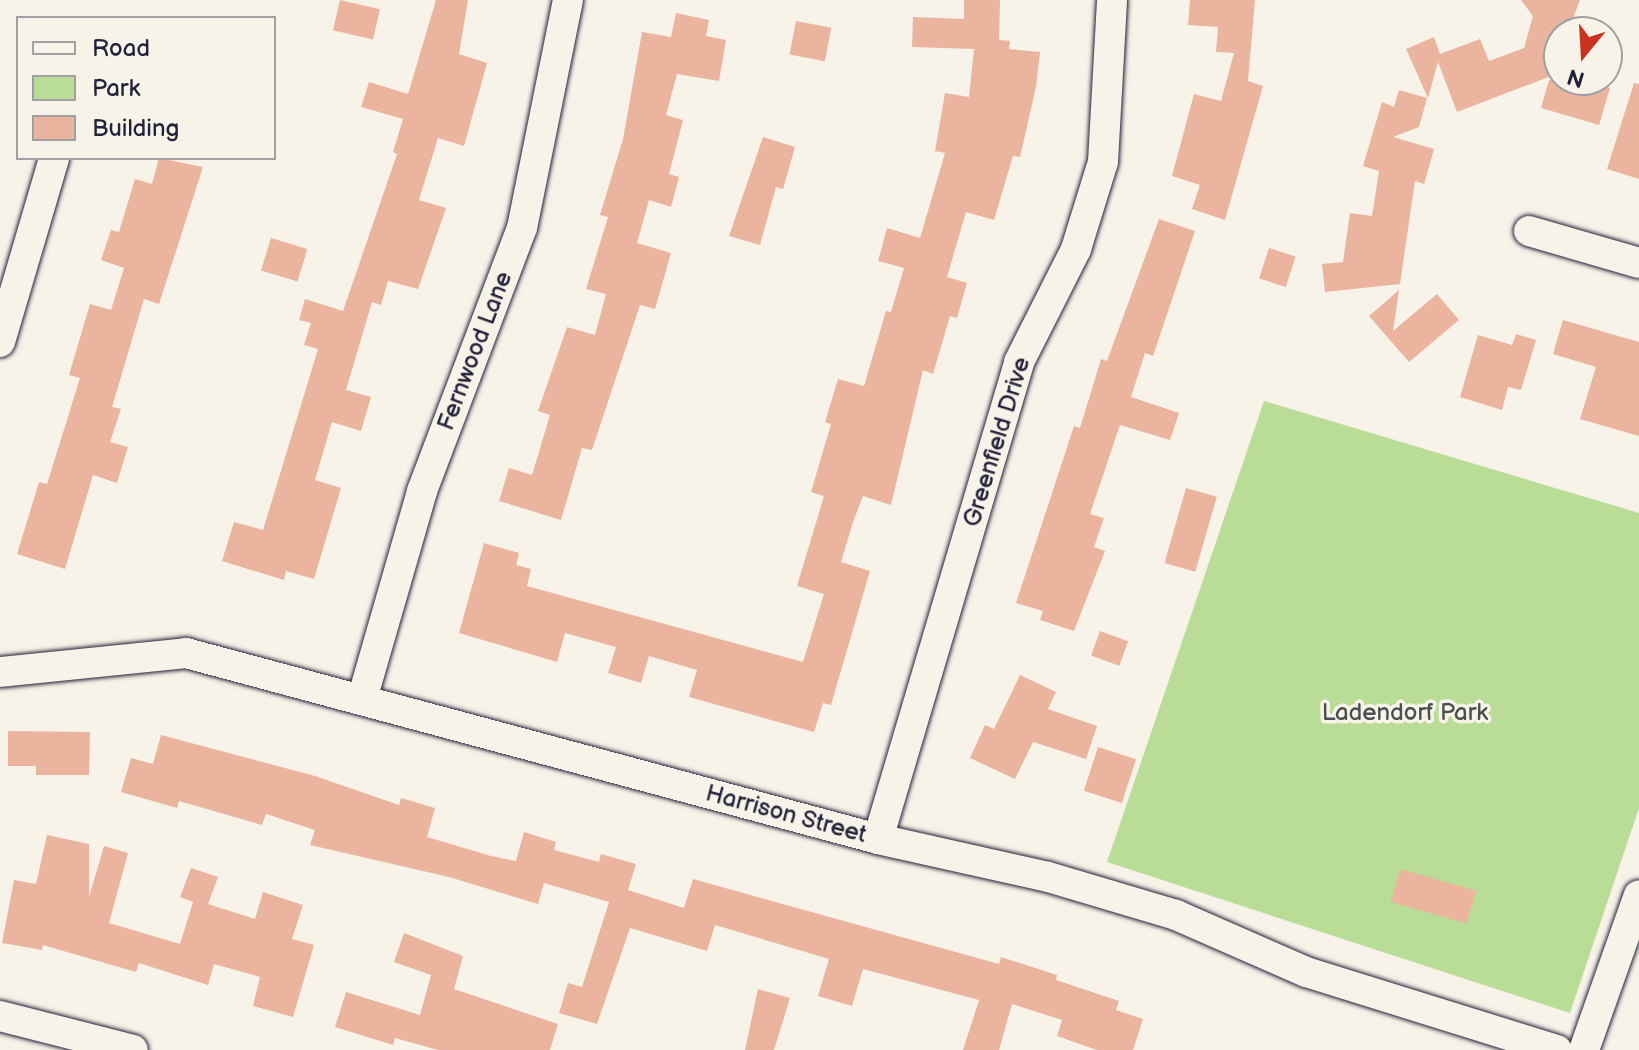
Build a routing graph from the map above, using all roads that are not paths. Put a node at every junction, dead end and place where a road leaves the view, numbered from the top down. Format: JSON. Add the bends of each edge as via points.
{"nodes":[{"id":1,"x":568,"y":0,"type":"edge"},
{"id":2,"x":1112,"y":0,"type":"edge"},
{"id":3,"x":53,"y":160,"type":"edge"},
{"id":4,"x":1529,"y":231,"type":"dead end"},
{"id":5,"x":1639,"y":263,"type":"edge"},
{"id":6,"x":0,"y":342,"type":"edge"},
{"id":7,"x":0,"y":672,"type":"edge"},
{"id":8,"x":363,"y":696,"type":"junction"},
{"id":9,"x":878,"y":839,"type":"junction"},
{"id":10,"x":1639,"y":895,"type":"edge"},
{"id":11,"x":0,"y":1016,"type":"edge"},
{"id":12,"x":133,"y":1050,"type":"edge"},
{"id":13,"x":1557,"y":1050,"type":"edge"},
{"id":14,"x":1584,"y":1050,"type":"edge"}],
"edges":[{"from":1,"to":8,"type":"street","name":"Fernwood Lane","via":[[522,228],[422,491]]},
{"from":2,"to":9,"type":"street","name":"Greenfield Drive","via":[[1103,162],[1076,249],[1019,362]]},
{"from":3,"to":6,"type":"street"},
{"from":4,"to":5,"type":"street"},
{"from":7,"to":8,"type":"street","name":"Harrison Street","via":[[186,653]]},
{"from":8,"to":9,"type":"street","name":"Harrison Street"},
{"from":9,"to":13,"type":"street","name":"Harrison Street","via":[[1048,877],[1176,915],[1306,972]]},
{"from":10,"to":14,"type":"street"},
{"from":11,"to":12,"type":"street"}]}
